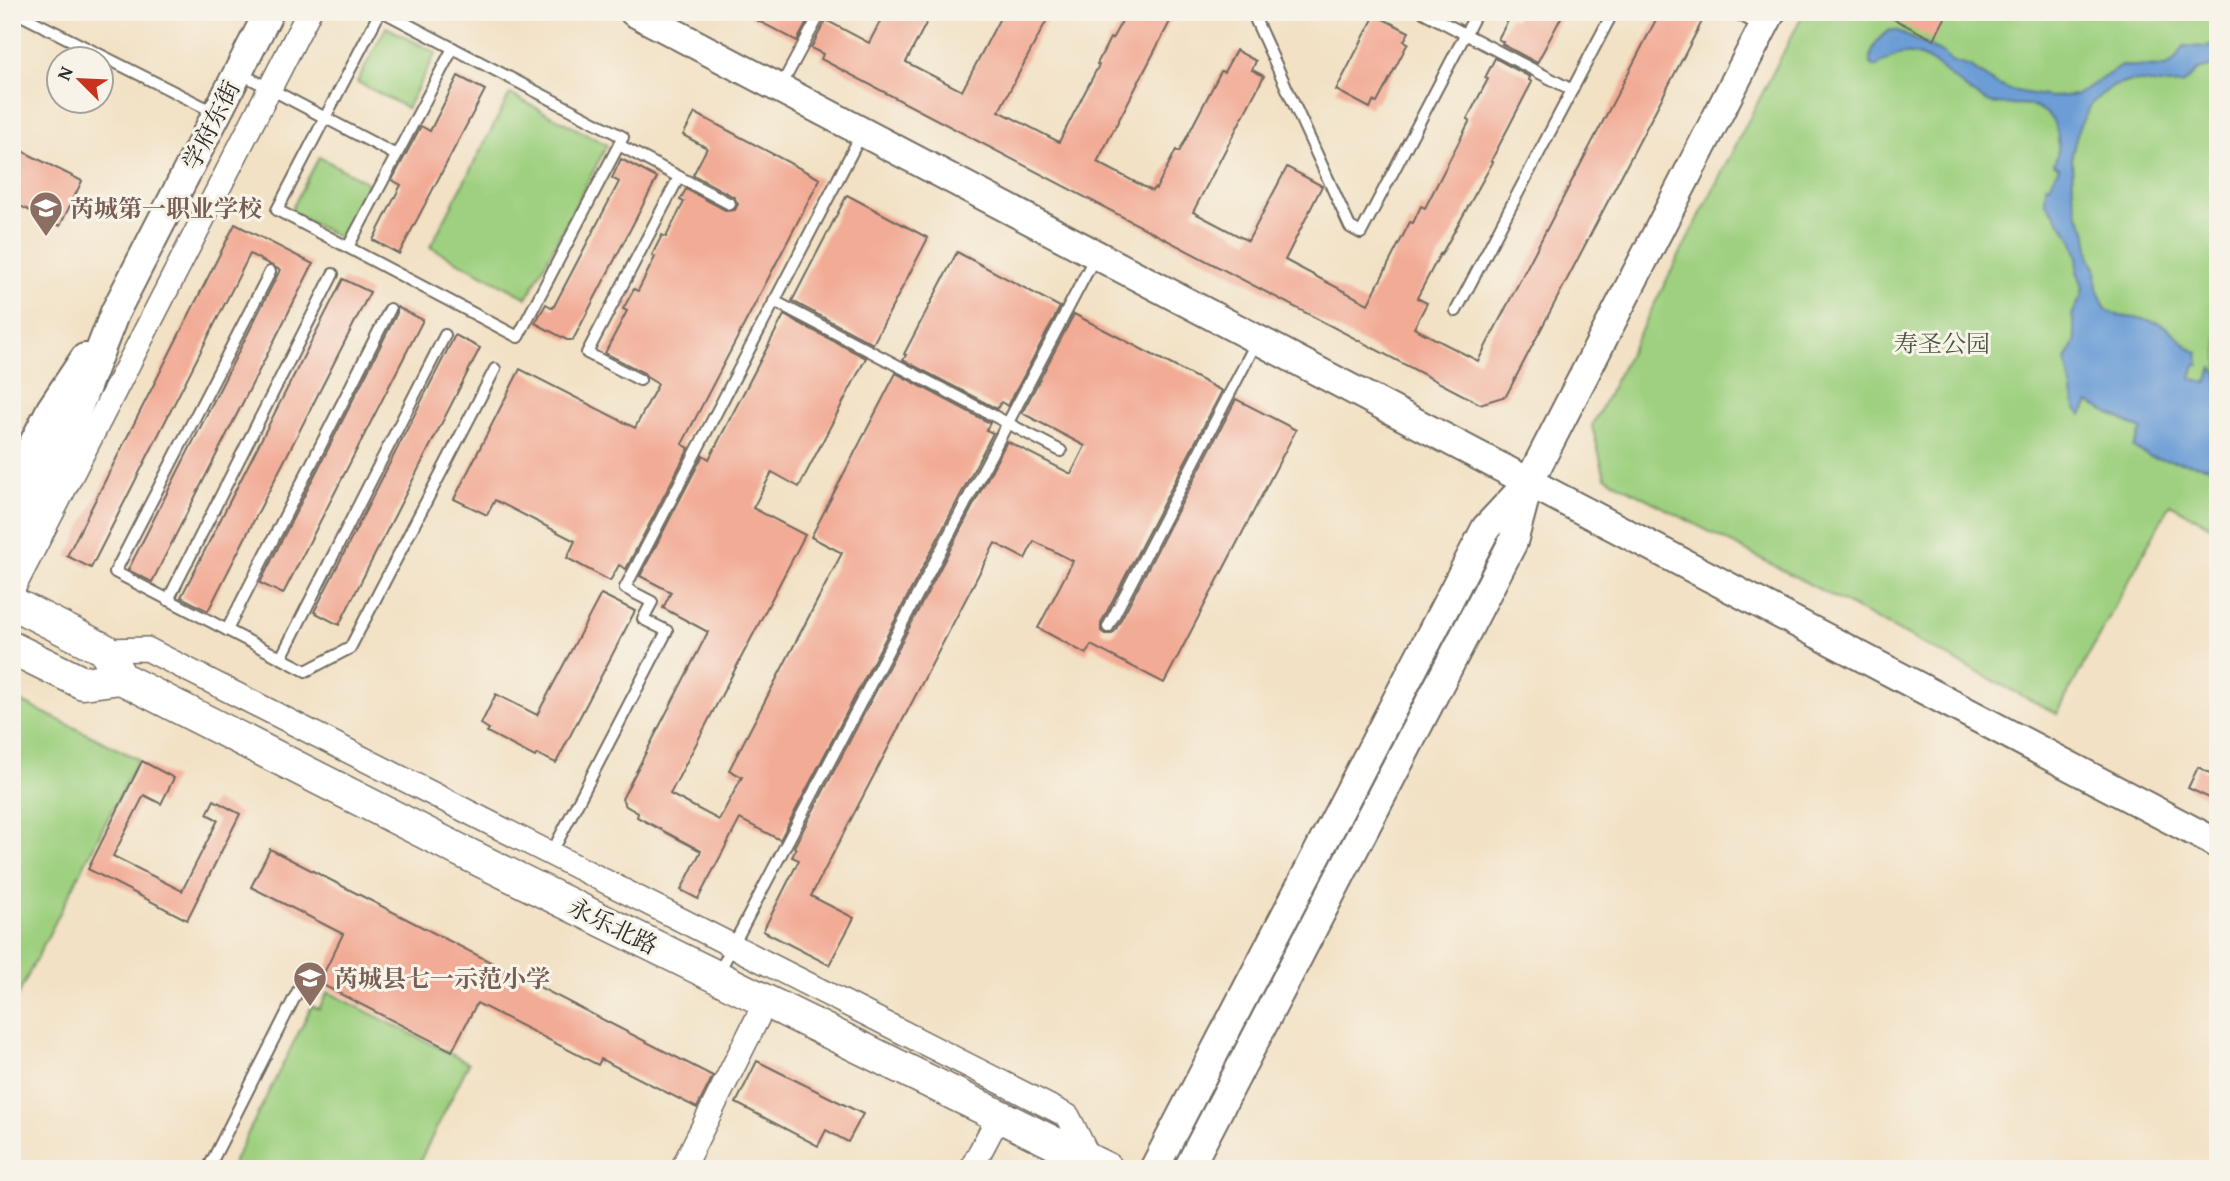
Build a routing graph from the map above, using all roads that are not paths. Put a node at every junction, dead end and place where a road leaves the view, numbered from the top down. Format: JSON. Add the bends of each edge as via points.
{"nodes":[{"id":1,"x":15,"y":12,"type":"edge"},
{"id":2,"x":269,"y":12,"type":"edge"},
{"id":3,"x":309,"y":12,"type":"edge"},
{"id":4,"x":382,"y":12,"type":"edge"},
{"id":5,"x":634,"y":12,"type":"edge"},
{"id":6,"x":821,"y":12,"type":"edge"},
{"id":7,"x":1252,"y":12,"type":"edge"},
{"id":8,"x":1423,"y":12,"type":"edge"},
{"id":9,"x":1477,"y":12,"type":"edge"},
{"id":10,"x":1613,"y":12,"type":"edge"},
{"id":11,"x":1734,"y":12,"type":"edge"},
{"id":12,"x":1767,"y":20,"type":"edge"},
{"id":13,"x":1466,"y":35,"type":"junction"},
{"id":14,"x":453,"y":48,"type":"junction"},
{"id":15,"x":238,"y":72,"type":"junction"},
{"id":16,"x":270,"y":89,"type":"junction"},
{"id":17,"x":780,"y":89,"type":"junction"},
{"id":18,"x":1572,"y":90,"type":"junction"},
{"id":19,"x":217,"y":114,"type":"junction"},
{"id":20,"x":325,"y":117,"type":"junction"},
{"id":21,"x":862,"y":132,"type":"junction"},
{"id":22,"x":619,"y":145,"type":"junction"},
{"id":23,"x":396,"y":155,"type":"junction"},
{"id":24,"x":679,"y":177,"type":"junction"},
{"id":25,"x":730,"y":204,"type":"dead end"},
{"id":26,"x":348,"y":247,"type":"junction"},
{"id":27,"x":1096,"y":255,"type":"junction"},
{"id":28,"x":270,"y":272,"type":"dead end"},
{"id":29,"x":333,"y":274,"type":"dead end"},
{"id":30,"x":774,"y":301,"type":"junction"},
{"id":31,"x":390,"y":309,"type":"dead end"},
{"id":32,"x":1456,"y":311,"type":"dead end"},
{"id":33,"x":115,"y":312,"type":"junction"},
{"id":34,"x":445,"y":335,"type":"dead end"},
{"id":35,"x":1258,"y":340,"type":"junction"},
{"id":36,"x":495,"y":369,"type":"dead end"},
{"id":37,"x":640,"y":380,"type":"dead end"},
{"id":38,"x":1008,"y":423,"type":"junction"},
{"id":39,"x":1061,"y":451,"type":"dead end"},
{"id":40,"x":1529,"y":482,"type":"junction"},
{"id":41,"x":12,"y":486,"type":"edge"},
{"id":42,"x":12,"y":541,"type":"edge"},
{"id":43,"x":12,"y":591,"type":"edge"},
{"id":44,"x":168,"y":600,"type":"junction"},
{"id":45,"x":12,"y":603,"type":"edge"},
{"id":46,"x":1108,"y":627,"type":"dead end"},
{"id":47,"x":227,"y":630,"type":"junction"},
{"id":48,"x":12,"y":648,"type":"edge"},
{"id":49,"x":105,"y":650,"type":"junction"},
{"id":50,"x":281,"y":658,"type":"junction"},
{"id":51,"x":121,"y":678,"type":"junction"},
{"id":52,"x":2218,"y":844,"type":"edge"},
{"id":53,"x":551,"y":854,"type":"junction"},
{"id":54,"x":733,"y":946,"type":"junction"},
{"id":55,"x":307,"y":973,"type":"dead end"},
{"id":56,"x":716,"y":977,"type":"junction"},
{"id":57,"x":766,"y":1001,"type":"junction"},
{"id":58,"x":999,"y":1116,"type":"junction"},
{"id":59,"x":1099,"y":1165,"type":"edge"},
{"id":60,"x":208,"y":1169,"type":"edge"},
{"id":61,"x":682,"y":1169,"type":"edge"},
{"id":62,"x":971,"y":1169,"type":"edge"},
{"id":63,"x":1154,"y":1169,"type":"edge"},
{"id":64,"x":1188,"y":1169,"type":"edge"}],
"edges":[{"from":1,"to":19,"type":"lane"},
{"from":2,"to":15,"type":"street","name":"学府东街"},
{"from":3,"to":16,"type":"street"},
{"from":4,"to":14,"type":"lane"},
{"from":4,"to":20,"type":"lane"},
{"from":5,"to":17,"type":"street"},
{"from":6,"to":17,"type":"lane"},
{"from":7,"to":13,"type":"lane","via":[[1350,227],[1361,233]]},
{"from":8,"to":13,"type":"lane"},
{"from":9,"to":13,"type":"lane"},
{"from":10,"to":18,"type":"lane"},
{"from":11,"to":12,"type":"lane"},
{"from":12,"to":40,"type":"street"},
{"from":13,"to":18,"type":"lane"},
{"from":14,"to":22,"type":"lane","via":[[623,137]]},
{"from":14,"to":23,"type":"lane"},
{"from":15,"to":16,"type":"lane"},
{"from":15,"to":19,"type":"street","name":"学府东街"},
{"from":16,"to":20,"type":"lane"},
{"from":16,"to":43,"type":"street"},
{"from":17,"to":21,"type":"street"},
{"from":18,"to":32,"type":"lane"},
{"from":19,"to":33,"type":"street","name":"学府东街"},
{"from":20,"to":23,"type":"lane"},
{"from":20,"to":26,"type":"lane","via":[[276,210]]},
{"from":21,"to":27,"type":"street"},
{"from":21,"to":30,"type":"lane"},
{"from":22,"to":24,"type":"lane"},
{"from":22,"to":26,"type":"lane","via":[[518,337]]},
{"from":23,"to":26,"type":"lane"},
{"from":24,"to":25,"type":"lane"},
{"from":24,"to":37,"type":"lane","via":[[587,353]]},
{"from":27,"to":35,"type":"street"},
{"from":27,"to":38,"type":"lane"},
{"from":28,"to":44,"type":"lane","via":[[115,572]]},
{"from":29,"to":44,"type":"lane"},
{"from":30,"to":38,"type":"lane"},
{"from":30,"to":53,"type":"lane","via":[[625,588],[652,602],[643,619],[667,631]]},
{"from":31,"to":47,"type":"lane"},
{"from":33,"to":41,"type":"street","name":"学府东街","via":[[51,409]]},
{"from":33,"to":42,"type":"street","name":"学府东街","via":[[73,420]]},
{"from":34,"to":50,"type":"lane"},
{"from":35,"to":40,"type":"street"},
{"from":35,"to":46,"type":"lane"},
{"from":36,"to":50,"type":"lane","via":[[350,648],[306,671]]},
{"from":38,"to":39,"type":"lane"},
{"from":38,"to":54,"type":"lane"},
{"from":40,"to":52,"type":"street"},
{"from":40,"to":63,"type":"street","via":[[1486,528]]},
{"from":40,"to":64,"type":"street","via":[[1513,542]]},
{"from":44,"to":47,"type":"lane"},
{"from":45,"to":49,"type":"main road"},
{"from":47,"to":50,"type":"lane"},
{"from":48,"to":51,"type":"main road","via":[[83,683]]},
{"from":49,"to":51,"type":"main road"},
{"from":49,"to":53,"type":"street","via":[[147,649]]},
{"from":51,"to":56,"type":"main road","name":"永乐北路"},
{"from":53,"to":54,"type":"street"},
{"from":54,"to":56,"type":"lane"},
{"from":54,"to":59,"type":"street","via":[[1068,1116]]},
{"from":55,"to":60,"type":"lane"},
{"from":56,"to":57,"type":"main road","name":"永乐北路"},
{"from":57,"to":58,"type":"main road","name":"永乐北路"},
{"from":57,"to":61,"type":"street"},
{"from":58,"to":59,"type":"main road","name":"永乐北路"},
{"from":58,"to":62,"type":"street"}]}
